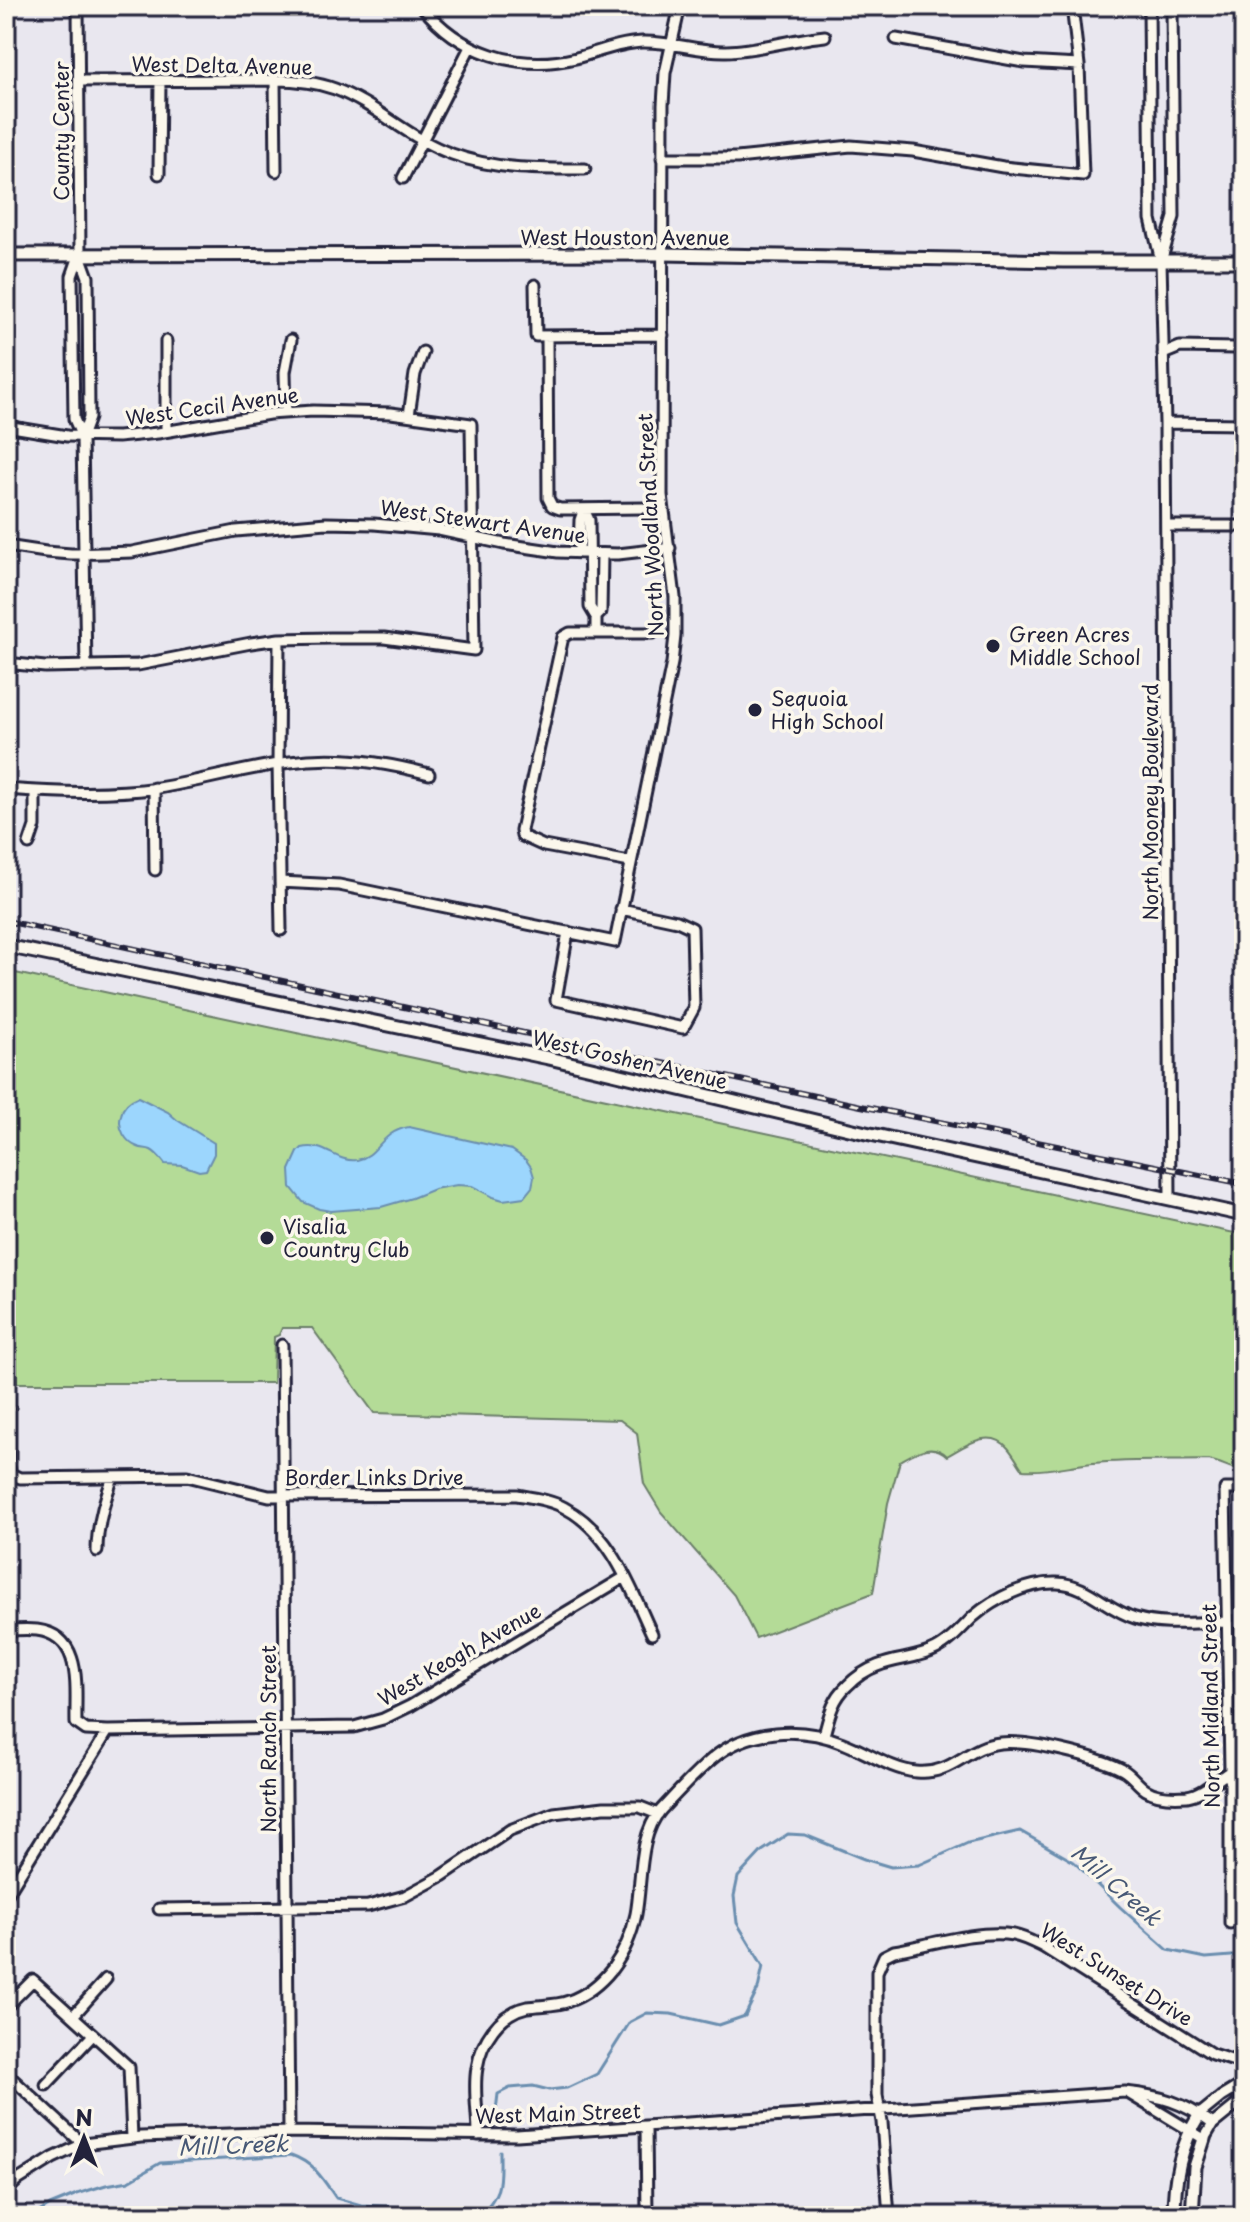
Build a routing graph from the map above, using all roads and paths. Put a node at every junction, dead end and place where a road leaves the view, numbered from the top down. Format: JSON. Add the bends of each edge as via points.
{"nodes":[{"id":1,"x":78,"y":6,"type":"edge"},
{"id":2,"x":422,"y":6,"type":"edge"},
{"id":3,"x":680,"y":6,"type":"edge"},
{"id":4,"x":1072,"y":6,"type":"edge"},
{"id":5,"x":1149,"y":6,"type":"edge"},
{"id":6,"x":1172,"y":6,"type":"edge"},
{"id":7,"x":825,"y":36,"type":"dead end"},
{"id":8,"x":896,"y":39,"type":"dead end"},
{"id":9,"x":672,"y":44,"type":"junction"},
{"id":10,"x":470,"y":47,"type":"junction"},
{"id":11,"x":1079,"y":65,"type":"junction"},
{"id":12,"x":160,"y":80,"type":"junction"},
{"id":13,"x":275,"y":80,"type":"junction"},
{"id":14,"x":79,"y":81,"type":"junction"},
{"id":15,"x":423,"y":141,"type":"junction"},
{"id":16,"x":662,"y":158,"type":"junction"},
{"id":17,"x":585,"y":169,"type":"dead end"},
{"id":18,"x":276,"y":171,"type":"dead end"},
{"id":19,"x":159,"y":174,"type":"dead end"},
{"id":20,"x":403,"y":178,"type":"dead end"},
{"id":21,"x":663,"y":254,"type":"junction"},
{"id":22,"x":6,"y":255,"type":"edge"},
{"id":23,"x":80,"y":255,"type":"junction"},
{"id":24,"x":1161,"y":261,"type":"junction"},
{"id":25,"x":1244,"y":261,"type":"edge"},
{"id":26,"x":535,"y":285,"type":"dead end"},
{"id":27,"x":663,"y":335,"type":"junction"},
{"id":28,"x":547,"y":336,"type":"junction"},
{"id":29,"x":291,"y":340,"type":"dead end"},
{"id":30,"x":166,"y":341,"type":"dead end"},
{"id":31,"x":1235,"y":348,"type":"dead end"},
{"id":32,"x":423,"y":352,"type":"dead end"},
{"id":33,"x":1163,"y":354,"type":"junction"},
{"id":34,"x":286,"y":413,"type":"junction"},
{"id":35,"x":409,"y":415,"type":"junction"},
{"id":36,"x":1165,"y":423,"type":"junction"},
{"id":37,"x":1244,"y":424,"type":"edge"},
{"id":38,"x":6,"y":426,"type":"edge"},
{"id":39,"x":166,"y":431,"type":"junction"},
{"id":40,"x":82,"y":437,"type":"junction"},
{"id":41,"x":643,"y":508,"type":"dead end"},
{"id":42,"x":584,"y":509,"type":"junction"},
{"id":43,"x":1166,"y":526,"type":"junction"},
{"id":44,"x":1244,"y":526,"type":"edge"},
{"id":45,"x":473,"y":537,"type":"junction"},
{"id":46,"x":6,"y":546,"type":"edge"},
{"id":47,"x":670,"y":548,"type":"junction"},
{"id":48,"x":584,"y":553,"type":"junction"},
{"id":49,"x":83,"y":554,"type":"junction"},
{"id":50,"x":602,"y":554,"type":"junction"},
{"id":51,"x":596,"y":617,"type":"junction"},
{"id":52,"x":596,"y":633,"type":"junction"},
{"id":53,"x":653,"y":633,"type":"dead end"},
{"id":54,"x":279,"y":639,"type":"junction"},
{"id":55,"x":6,"y":663,"type":"edge"},
{"id":56,"x":86,"y":667,"type":"junction"},
{"id":57,"x":278,"y":764,"type":"junction"},
{"id":58,"x":429,"y":774,"type":"dead end"},
{"id":59,"x":154,"y":788,"type":"junction"},
{"id":60,"x":6,"y":789,"type":"edge"},
{"id":61,"x":35,"y":792,"type":"junction"},
{"id":62,"x":29,"y":844,"type":"dead end"},
{"id":63,"x":630,"y":862,"type":"junction"},
{"id":64,"x":155,"y":870,"type":"dead end"},
{"id":65,"x":280,"y":882,"type":"junction"},
{"id":66,"x":621,"y":909,"type":"junction"},
{"id":67,"x":281,"y":930,"type":"dead end"},
{"id":68,"x":568,"y":932,"type":"junction"},
{"id":69,"x":6,"y":946,"type":"edge"},
{"id":70,"x":1170,"y":1199,"type":"junction"},
{"id":71,"x":1244,"y":1215,"type":"edge"},
{"id":72,"x":282,"y":1345,"type":"dead end"},
{"id":73,"x":6,"y":1396,"type":"edge"},
{"id":74,"x":113,"y":1477,"type":"junction"},
{"id":75,"x":1244,"y":1489,"type":"edge"},
{"id":76,"x":284,"y":1496,"type":"junction"},
{"id":77,"x":97,"y":1551,"type":"dead end"},
{"id":78,"x":625,"y":1577,"type":"junction"},
{"id":79,"x":1227,"y":1622,"type":"junction"},
{"id":80,"x":6,"y":1630,"type":"edge"},
{"id":81,"x":652,"y":1634,"type":"dead end"},
{"id":82,"x":285,"y":1729,"type":"junction"},
{"id":83,"x":108,"y":1731,"type":"junction"},
{"id":84,"x":824,"y":1735,"type":"junction"},
{"id":85,"x":1244,"y":1764,"type":"edge"},
{"id":86,"x":1230,"y":1769,"type":"junction"},
{"id":87,"x":658,"y":1814,"type":"junction"},
{"id":88,"x":7,"y":1893,"type":"edge"},
{"id":89,"x":287,"y":1907,"type":"junction"},
{"id":90,"x":159,"y":1909,"type":"dead end"},
{"id":91,"x":1230,"y":1923,"type":"dead end"},
{"id":92,"x":106,"y":1979,"type":"dead end"},
{"id":93,"x":6,"y":2007,"type":"edge"},
{"id":94,"x":73,"y":2016,"type":"junction"},
{"id":95,"x":93,"y":2035,"type":"junction"},
{"id":96,"x":1244,"y":2064,"type":"edge"},
{"id":97,"x":6,"y":2073,"type":"edge"},
{"id":98,"x":1244,"y":2083,"type":"edge"},
{"id":99,"x":46,"y":2085,"type":"dead end"},
{"id":100,"x":1125,"y":2092,"type":"junction"},
{"id":101,"x":1244,"y":2099,"type":"edge"},
{"id":102,"x":880,"y":2109,"type":"junction"},
{"id":103,"x":1200,"y":2114,"type":"junction"},
{"id":104,"x":1213,"y":2124,"type":"junction"},
{"id":105,"x":646,"y":2127,"type":"junction"},
{"id":106,"x":1189,"y":2131,"type":"junction"},
{"id":107,"x":289,"y":2132,"type":"junction"},
{"id":108,"x":478,"y":2135,"type":"junction"},
{"id":109,"x":132,"y":2138,"type":"junction"},
{"id":110,"x":1204,"y":2139,"type":"junction"},
{"id":111,"x":83,"y":2144,"type":"junction"},
{"id":112,"x":6,"y":2191,"type":"edge"},
{"id":113,"x":647,"y":2216,"type":"edge"},
{"id":114,"x":889,"y":2216,"type":"edge"},
{"id":115,"x":1174,"y":2216,"type":"edge"},
{"id":116,"x":1192,"y":2216,"type":"edge"}],
"edges":[{"from":1,"to":14,"type":"street","name":"County Center"},
{"from":2,"to":10,"type":"street","via":[[439,26]]},
{"from":3,"to":9,"type":"street","name":"North Woodland Street"},
{"from":4,"to":11,"type":"street"},
{"from":5,"to":24,"type":"street","name":"North Mooney Boulevard","via":[[1151,219]]},
{"from":6,"to":24,"type":"street","name":"North Mooney Boulevard","via":[[1174,217]]},
{"from":7,"to":9,"type":"street","via":[[726,51]]},
{"from":8,"to":11,"type":"street","via":[[1024,62]]},
{"from":9,"to":10,"type":"street","via":[[625,44],[541,63],[508,60]]},
{"from":9,"to":16,"type":"street","name":"North Woodland Street","via":[[665,73]]},
{"from":10,"to":15,"type":"street"},
{"from":11,"to":16,"type":"street","via":[[1083,175],[851,146],[737,158]]},
{"from":12,"to":13,"type":"street","name":"West Delta Avenue"},
{"from":12,"to":14,"type":"street","name":"West Delta Avenue"},
{"from":12,"to":19,"type":"street"},
{"from":13,"to":15,"type":"street","name":"West Delta Avenue","via":[[335,89]]},
{"from":13,"to":18,"type":"street"},
{"from":14,"to":23,"type":"street","name":"County Center"},
{"from":15,"to":17,"type":"street","name":"West Delta Avenue","via":[[482,163]]},
{"from":15,"to":20,"type":"street"},
{"from":16,"to":21,"type":"street","name":"North Woodland Street"},
{"from":21,"to":23,"type":"main road","name":"West Houston Avenue"},
{"from":21,"to":24,"type":"main road","name":"West Houston Avenue"},
{"from":21,"to":27,"type":"street","name":"North Woodland Street"},
{"from":22,"to":23,"type":"main road","name":"West Houston Avenue"},
{"from":23,"to":40,"type":"street","name":"County Center","via":[[88,277],[89,418]]},
{"from":23,"to":40,"type":"street","name":"County Center","via":[[72,276],[74,419]]},
{"from":24,"to":25,"type":"main road","name":"West Houston Avenue"},
{"from":24,"to":33,"type":"street","name":"North Mooney Boulevard"},
{"from":26,"to":28,"type":"street","via":[[536,336]]},
{"from":27,"to":28,"type":"street"},
{"from":27,"to":47,"type":"street","name":"North Woodland Street","via":[[662,495]]},
{"from":28,"to":42,"type":"street","via":[[548,498],[560,509]]},
{"from":29,"to":34,"type":"street"},
{"from":30,"to":39,"type":"street"},
{"from":31,"to":33,"type":"street","via":[[1180,347]]},
{"from":32,"to":35,"type":"street"},
{"from":33,"to":36,"type":"street","name":"North Mooney Boulevard"},
{"from":34,"to":35,"type":"street","name":"West Cecil Avenue"},
{"from":34,"to":39,"type":"street","name":"West Cecil Avenue"},
{"from":35,"to":45,"type":"street","name":"West Cecil Avenue","via":[[471,424]]},
{"from":36,"to":37,"type":"street"},
{"from":36,"to":43,"type":"street","name":"North Mooney Boulevard"},
{"from":38,"to":40,"type":"street","name":"West Cecil Avenue"},
{"from":39,"to":40,"type":"street","name":"West Cecil Avenue"},
{"from":40,"to":49,"type":"street","name":"County Center"},
{"from":41,"to":42,"type":"street"},
{"from":42,"to":48,"type":"street","via":[[589,520]]},
{"from":43,"to":44,"type":"street"},
{"from":43,"to":70,"type":"street","name":"North Mooney Boulevard"},
{"from":45,"to":48,"type":"street","name":"West Stewart Avenue"},
{"from":45,"to":49,"type":"street","name":"West Stewart Avenue","via":[[401,526],[316,523],[236,531],[132,552]]},
{"from":45,"to":54,"type":"street","via":[[474,650],[384,638]]},
{"from":46,"to":49,"type":"street","name":"West Stewart Avenue"},
{"from":47,"to":50,"type":"street","name":"West Stewart Avenue"},
{"from":47,"to":63,"type":"street","name":"North Woodland Street","via":[[675,597],[672,663]]},
{"from":48,"to":50,"type":"street","name":"West Stewart Avenue"},
{"from":48,"to":51,"type":"street","via":[[590,607]]},
{"from":49,"to":56,"type":"street","name":"County Center"},
{"from":50,"to":51,"type":"street","via":[[601,612]]},
{"from":51,"to":52,"type":"street"},
{"from":52,"to":53,"type":"street"},
{"from":52,"to":63,"type":"street","via":[[563,637],[521,830],[522,836],[544,846]]},
{"from":54,"to":56,"type":"street","via":[[138,665]]},
{"from":54,"to":57,"type":"street"},
{"from":55,"to":56,"type":"street"},
{"from":57,"to":58,"type":"street","via":[[325,759]]},
{"from":57,"to":59,"type":"street"},
{"from":57,"to":65,"type":"street"},
{"from":59,"to":61,"type":"street"},
{"from":59,"to":64,"type":"street"},
{"from":60,"to":61,"type":"street"},
{"from":61,"to":62,"type":"street"},
{"from":63,"to":66,"type":"street","name":"North Woodland Street"},
{"from":65,"to":67,"type":"street"},
{"from":65,"to":68,"type":"street","via":[[339,885]]},
{"from":66,"to":68,"type":"street","name":"North Woodland Street","via":[[615,942]]},
{"from":66,"to":68,"type":"street","via":[[692,928],[694,1008],[683,1028],[556,1000]]},
{"from":69,"to":70,"type":"main road","name":"West Goshen Avenue","via":[[549,1058]]},
{"from":70,"to":71,"type":"main road","name":"West Goshen Avenue"},
{"from":72,"to":76,"type":"street","name":"North Ranch Street"},
{"from":73,"to":74,"type":"street","name":"Border Links Drive","via":[[11,1474]]},
{"from":74,"to":76,"type":"street","name":"Border Links Drive","via":[[187,1476]]},
{"from":74,"to":77,"type":"street"},
{"from":75,"to":79,"type":"street","name":"North Midland Street","via":[[1225,1489]]},
{"from":76,"to":78,"type":"street","name":"Border Links Drive","via":[[540,1499],[585,1521]]},
{"from":76,"to":82,"type":"street","name":"North Ranch Street"},
{"from":78,"to":81,"type":"street","name":"Border Links Drive"},
{"from":78,"to":82,"type":"street","name":"West Keogh Avenue","via":[[383,1719],[354,1727]]},
{"from":79,"to":84,"type":"street","via":[[1136,1619],[1074,1586],[1033,1586],[977,1614],[939,1648],[861,1674],[832,1705]]},
{"from":79,"to":86,"type":"street","name":"North Midland Street"},
{"from":80,"to":83,"type":"street","via":[[38,1630],[65,1644],[73,1656],[76,1723],[86,1730]]},
{"from":82,"to":83,"type":"street","name":"West Keogh Avenue"},
{"from":82,"to":89,"type":"street","name":"North Ranch Street"},
{"from":83,"to":88,"type":"street"},
{"from":84,"to":86,"type":"street","via":[[893,1766],[931,1773],[999,1743],[1078,1754],[1124,1771],[1159,1795],[1189,1796]]},
{"from":84,"to":87,"type":"street","via":[[747,1738],[714,1757]]},
{"from":85,"to":86,"type":"street"},
{"from":86,"to":91,"type":"street","name":"North Midland Street"},
{"from":87,"to":89,"type":"street","via":[[640,1807],[554,1813],[510,1830],[405,1896],[368,1906]]},
{"from":87,"to":108,"type":"street","via":[[640,1862],[628,1943],[617,1962],[600,1984],[567,2003],[523,2008],[503,2019],[480,2049]]},
{"from":89,"to":90,"type":"street"},
{"from":89,"to":107,"type":"street","name":"North Ranch Street"},
{"from":92,"to":94,"type":"street"},
{"from":93,"to":94,"type":"street","via":[[33,1980]]},
{"from":94,"to":95,"type":"street"},
{"from":95,"to":99,"type":"street"},
{"from":95,"to":109,"type":"street","via":[[129,2067]]},
{"from":96,"to":102,"type":"street","name":"West Sunset Drive","via":[[1212,2054],[1043,1947],[1025,1938],[988,1934],[894,1951],[879,1963]]},
{"from":97,"to":111,"type":"street"},
{"from":98,"to":103,"type":"street"},
{"from":100,"to":102,"type":"street","name":"West Main Street"},
{"from":100,"to":103,"type":"street","name":"West Main Street","via":[[1176,2101]]},
{"from":100,"to":106,"type":"street"},
{"from":101,"to":104,"type":"street"},
{"from":102,"to":105,"type":"street","name":"West Main Street"},
{"from":102,"to":114,"type":"street"},
{"from":103,"to":104,"type":"street","name":"West Main Street"},
{"from":103,"to":106,"type":"main road"},
{"from":104,"to":110,"type":"street"},
{"from":105,"to":108,"type":"street","name":"West Main Street"},
{"from":105,"to":113,"type":"street"},
{"from":106,"to":110,"type":"street"},
{"from":106,"to":115,"type":"main road","via":[[1177,2167]]},
{"from":107,"to":108,"type":"street","name":"West Main Street"},
{"from":107,"to":109,"type":"street","name":"West Main Street"},
{"from":109,"to":111,"type":"street","name":"West Main Street"},
{"from":110,"to":116,"type":"main road","via":[[1195,2167]]},
{"from":111,"to":112,"type":"street","name":"West Main Street"}]}
